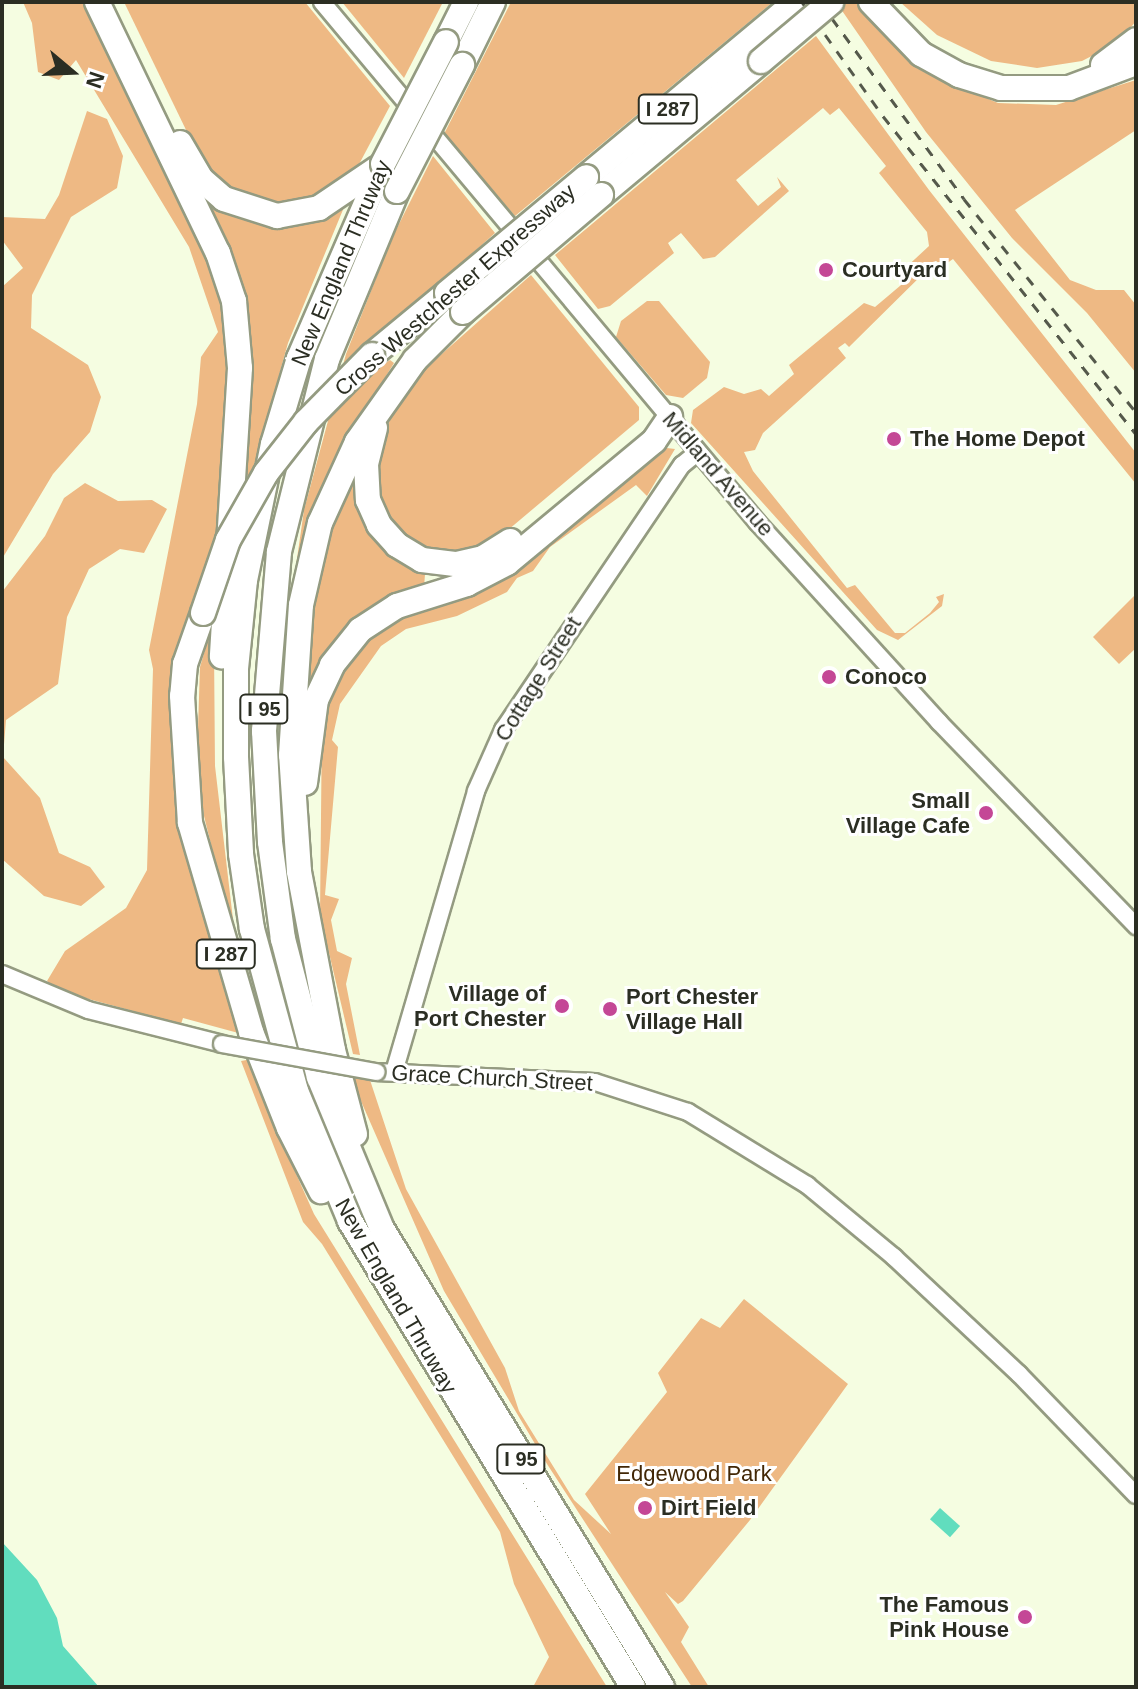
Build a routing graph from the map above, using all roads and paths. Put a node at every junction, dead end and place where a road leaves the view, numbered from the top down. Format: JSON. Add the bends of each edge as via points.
{"nodes":[{"id":1,"x":97,"y":2,"type":"edge"},
{"id":2,"x":113,"y":2,"type":"edge"},
{"id":3,"x":322,"y":2,"type":"edge"},
{"id":4,"x":466,"y":2,"type":"edge"},
{"id":5,"x":493,"y":2,"type":"edge"},
{"id":6,"x":796,"y":2,"type":"edge"},
{"id":7,"x":831,"y":2,"type":"edge"},
{"id":8,"x":871,"y":2,"type":"edge"},
{"id":9,"x":886,"y":2,"type":"edge"},
{"id":10,"x":1136,"y":40,"type":"edge"},
{"id":11,"x":755,"y":51,"type":"junction"},
{"id":12,"x":1136,"y":63,"type":"edge"},
{"id":13,"x":383,"y":164,"type":"junction"},
{"id":14,"x":455,"y":302,"type":"junction"},
{"id":15,"x":376,"y":411,"type":"junction"},
{"id":16,"x":670,"y":417,"type":"junction"},
{"id":17,"x":697,"y":453,"type":"junction"},
{"id":18,"x":237,"y":804,"type":"junction"},
{"id":19,"x":299,"y":871,"type":"junction"},
{"id":20,"x":1136,"y":926,"type":"edge"},
{"id":21,"x":2,"y":974,"type":"edge"},
{"id":22,"x":394,"y":1072,"type":"junction"},
{"id":23,"x":382,"y":1229,"type":"junction"},
{"id":24,"x":375,"y":1268,"type":"junction"},
{"id":25,"x":1136,"y":1495,"type":"edge"},
{"id":26,"x":633,"y":1687,"type":"edge"},
{"id":27,"x":662,"y":1687,"type":"edge"}],
"edges":[{"from":1,"to":18,"type":"highway","via":[[218,253],[235,309],[240,368],[221,686]]},
{"from":2,"to":13,"type":"highway","via":[[185,154],[224,199],[262,214],[306,213],[344,195]]},
{"from":3,"to":16,"type":"street","name":"Midland Avenue"},
{"from":4,"to":13,"type":"highway","name":"New England Thruway","number":"I 95","bridge":true},
{"from":5,"to":23,"type":"highway","name":"New England Thruway","number":"I 95","bridge":true,"via":[[397,191],[327,359],[278,562],[264,708],[270,842],[292,980],[319,1077]]},
{"from":6,"to":11,"type":"highway","name":"Cross Westchester Expressway","number":"I 287"},
{"from":7,"to":11,"type":"highway","name":"Cross Westchester Expressway","number":"I 287","bridge":true},
{"from":8,"to":12,"type":"highway","via":[[921,54],[959,75],[1001,88],[1069,88]]},
{"from":9,"to":10,"type":"highway","via":[[916,34],[945,54],[1011,76],[1046,78],[1090,70]]},
{"from":11,"to":14,"type":"highway","name":"Cross Westchester Expressway","number":"I 287","bridge":true},
{"from":13,"to":18,"type":"highway","name":"New England Thruway","number":"I 95","via":[[313,318],[262,489],[236,669]]},
{"from":14,"to":15,"type":"highway","name":"Cross Westchester Expressway","number":"I 287"},
{"from":14,"to":24,"type":"highway","name":"Cross Westchester Expressway","number":"I 287","bridge":true,"via":[[372,355],[306,422],[266,473],[228,540],[185,664],[184,780],[199,861],[236,988],[289,1128],[316,1183]]},
{"from":15,"to":16,"type":"highway","via":[[365,476],[372,512],[387,536],[409,554],[445,564],[496,551],[651,425]]},
{"from":15,"to":19,"type":"highway","name":"Cross Westchester Expressway","number":"I 287","via":[[335,485],[304,583],[291,755]]},
{"from":16,"to":17,"type":"street","name":"Midland Avenue"},
{"from":16,"to":19,"type":"highway","via":[[654,441],[523,551],[482,578],[384,612],[339,654],[312,715]]},
{"from":17,"to":20,"type":"street","name":"Midland Avenue","via":[[939,722]]},
{"from":17,"to":22,"type":"street","name":"Cottage Street","via":[[682,465],[528,686],[493,750]]},
{"from":18,"to":24,"type":"highway","name":"New England Thruway","number":"I 95","via":[[252,929],[283,1051],[330,1177]]},
{"from":19,"to":23,"type":"highway","name":"Cross Westchester Expressway","number":"I 287","via":[[333,1050]]},
{"from":21,"to":22,"type":"street","name":"Grace Church Street","bridge":true,"via":[[78,1007],[222,1044]]},
{"from":22,"to":25,"type":"street","name":"Grace Church Street","via":[[595,1082],[688,1112],[807,1185],[900,1262]]},
{"from":23,"to":27,"type":"highway","name":"New England Thruway","number":"I 95"},
{"from":24,"to":26,"type":"highway","name":"New England Thruway","number":"I 95"}]}
